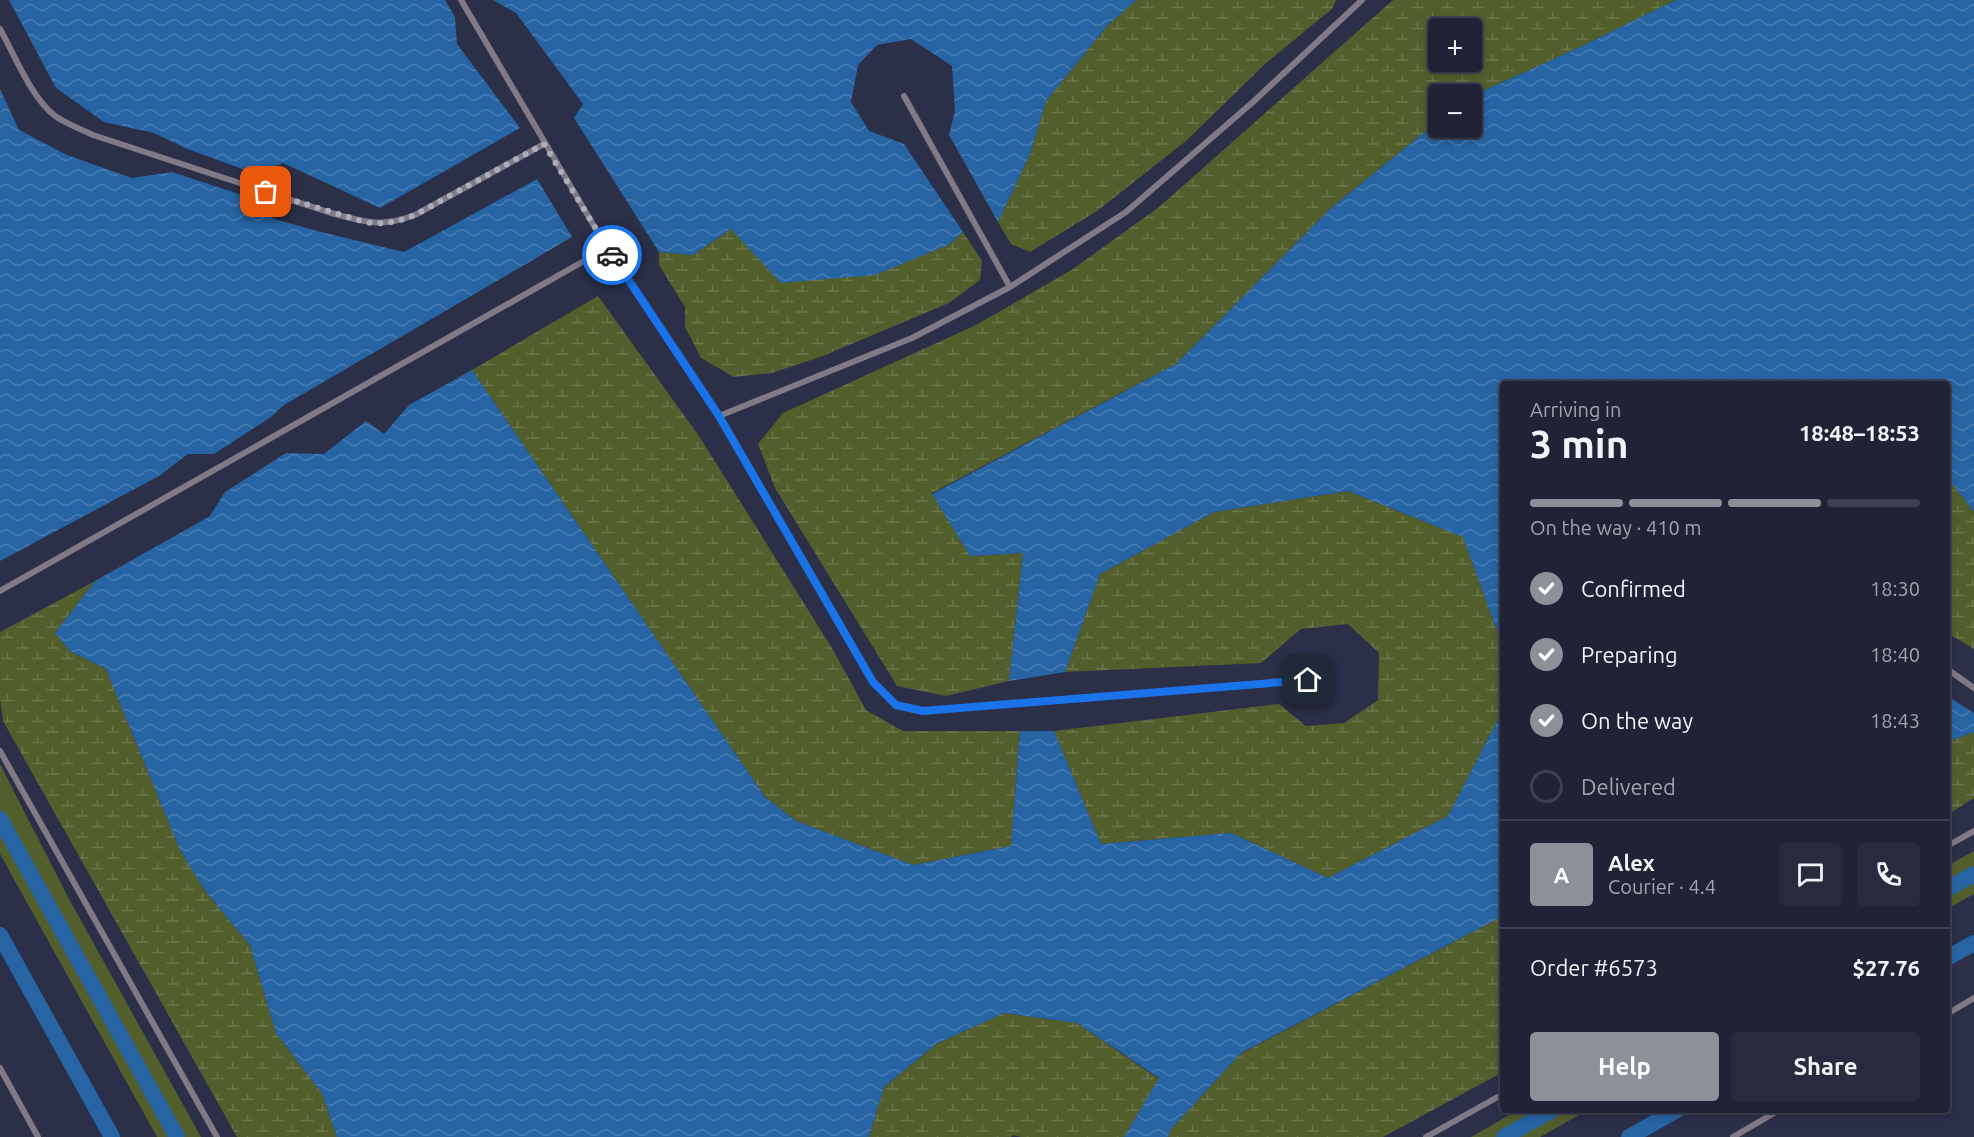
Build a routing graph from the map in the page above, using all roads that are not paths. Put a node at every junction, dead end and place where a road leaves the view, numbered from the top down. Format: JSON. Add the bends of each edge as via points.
{"nodes":[{"id":1,"x":460,"y":0,"type":"edge"},
{"id":2,"x":1362,"y":0,"type":"edge"},
{"id":3,"x":0,"y":29,"type":"edge"},
{"id":4,"x":904,"y":96,"type":"dead end"},
{"id":5,"x":544,"y":144,"type":"junction"},
{"id":6,"x":607,"y":248,"type":"junction"},
{"id":7,"x":1010,"y":287,"type":"junction"},
{"id":8,"x":719,"y":416,"type":"junction"},
{"id":9,"x":0,"y":591,"type":"edge"},
{"id":10,"x":1950,"y":671,"type":"edge"},
{"id":11,"x":1308,"y":680,"type":"dead end"},
{"id":12,"x":1974,"y":688,"type":"edge"},
{"id":13,"x":0,"y":751,"type":"edge"},
{"id":14,"x":1974,"y":831,"type":"edge"},
{"id":15,"x":1950,"y":844,"type":"edge"},
{"id":16,"x":1974,"y":998,"type":"edge"},
{"id":17,"x":1950,"y":1012,"type":"edge"},
{"id":18,"x":0,"y":1068,"type":"edge"},
{"id":19,"x":1500,"y":1096,"type":"edge"},
{"id":20,"x":1774,"y":1113,"type":"edge"},
{"id":21,"x":38,"y":1137,"type":"edge"},
{"id":22,"x":217,"y":1137,"type":"edge"},
{"id":23,"x":1425,"y":1137,"type":"edge"},
{"id":24,"x":1733,"y":1137,"type":"edge"}],
"edges":[{"from":1,"to":5,"type":"lane"},
{"from":2,"to":7,"type":"lane","via":[[1253,102],[1126,212]]},
{"from":3,"to":5,"type":"lane","via":[[38,97],[71,125],[365,222],[396,222],[415,215]]},
{"from":4,"to":7,"type":"lane"},
{"from":5,"to":6,"type":"lane"},
{"from":6,"to":8,"type":"lane"},
{"from":6,"to":9,"type":"lane"},
{"from":7,"to":8,"type":"lane","via":[[912,338]]},
{"from":8,"to":11,"type":"lane","via":[[873,682],[896,705],[923,711]]},
{"from":10,"to":12,"type":"lane"},
{"from":13,"to":22,"type":"lane"},
{"from":14,"to":15,"type":"lane"},
{"from":16,"to":17,"type":"lane"},
{"from":18,"to":21,"type":"lane"},
{"from":19,"to":23,"type":"lane"},
{"from":20,"to":24,"type":"lane"}]}
